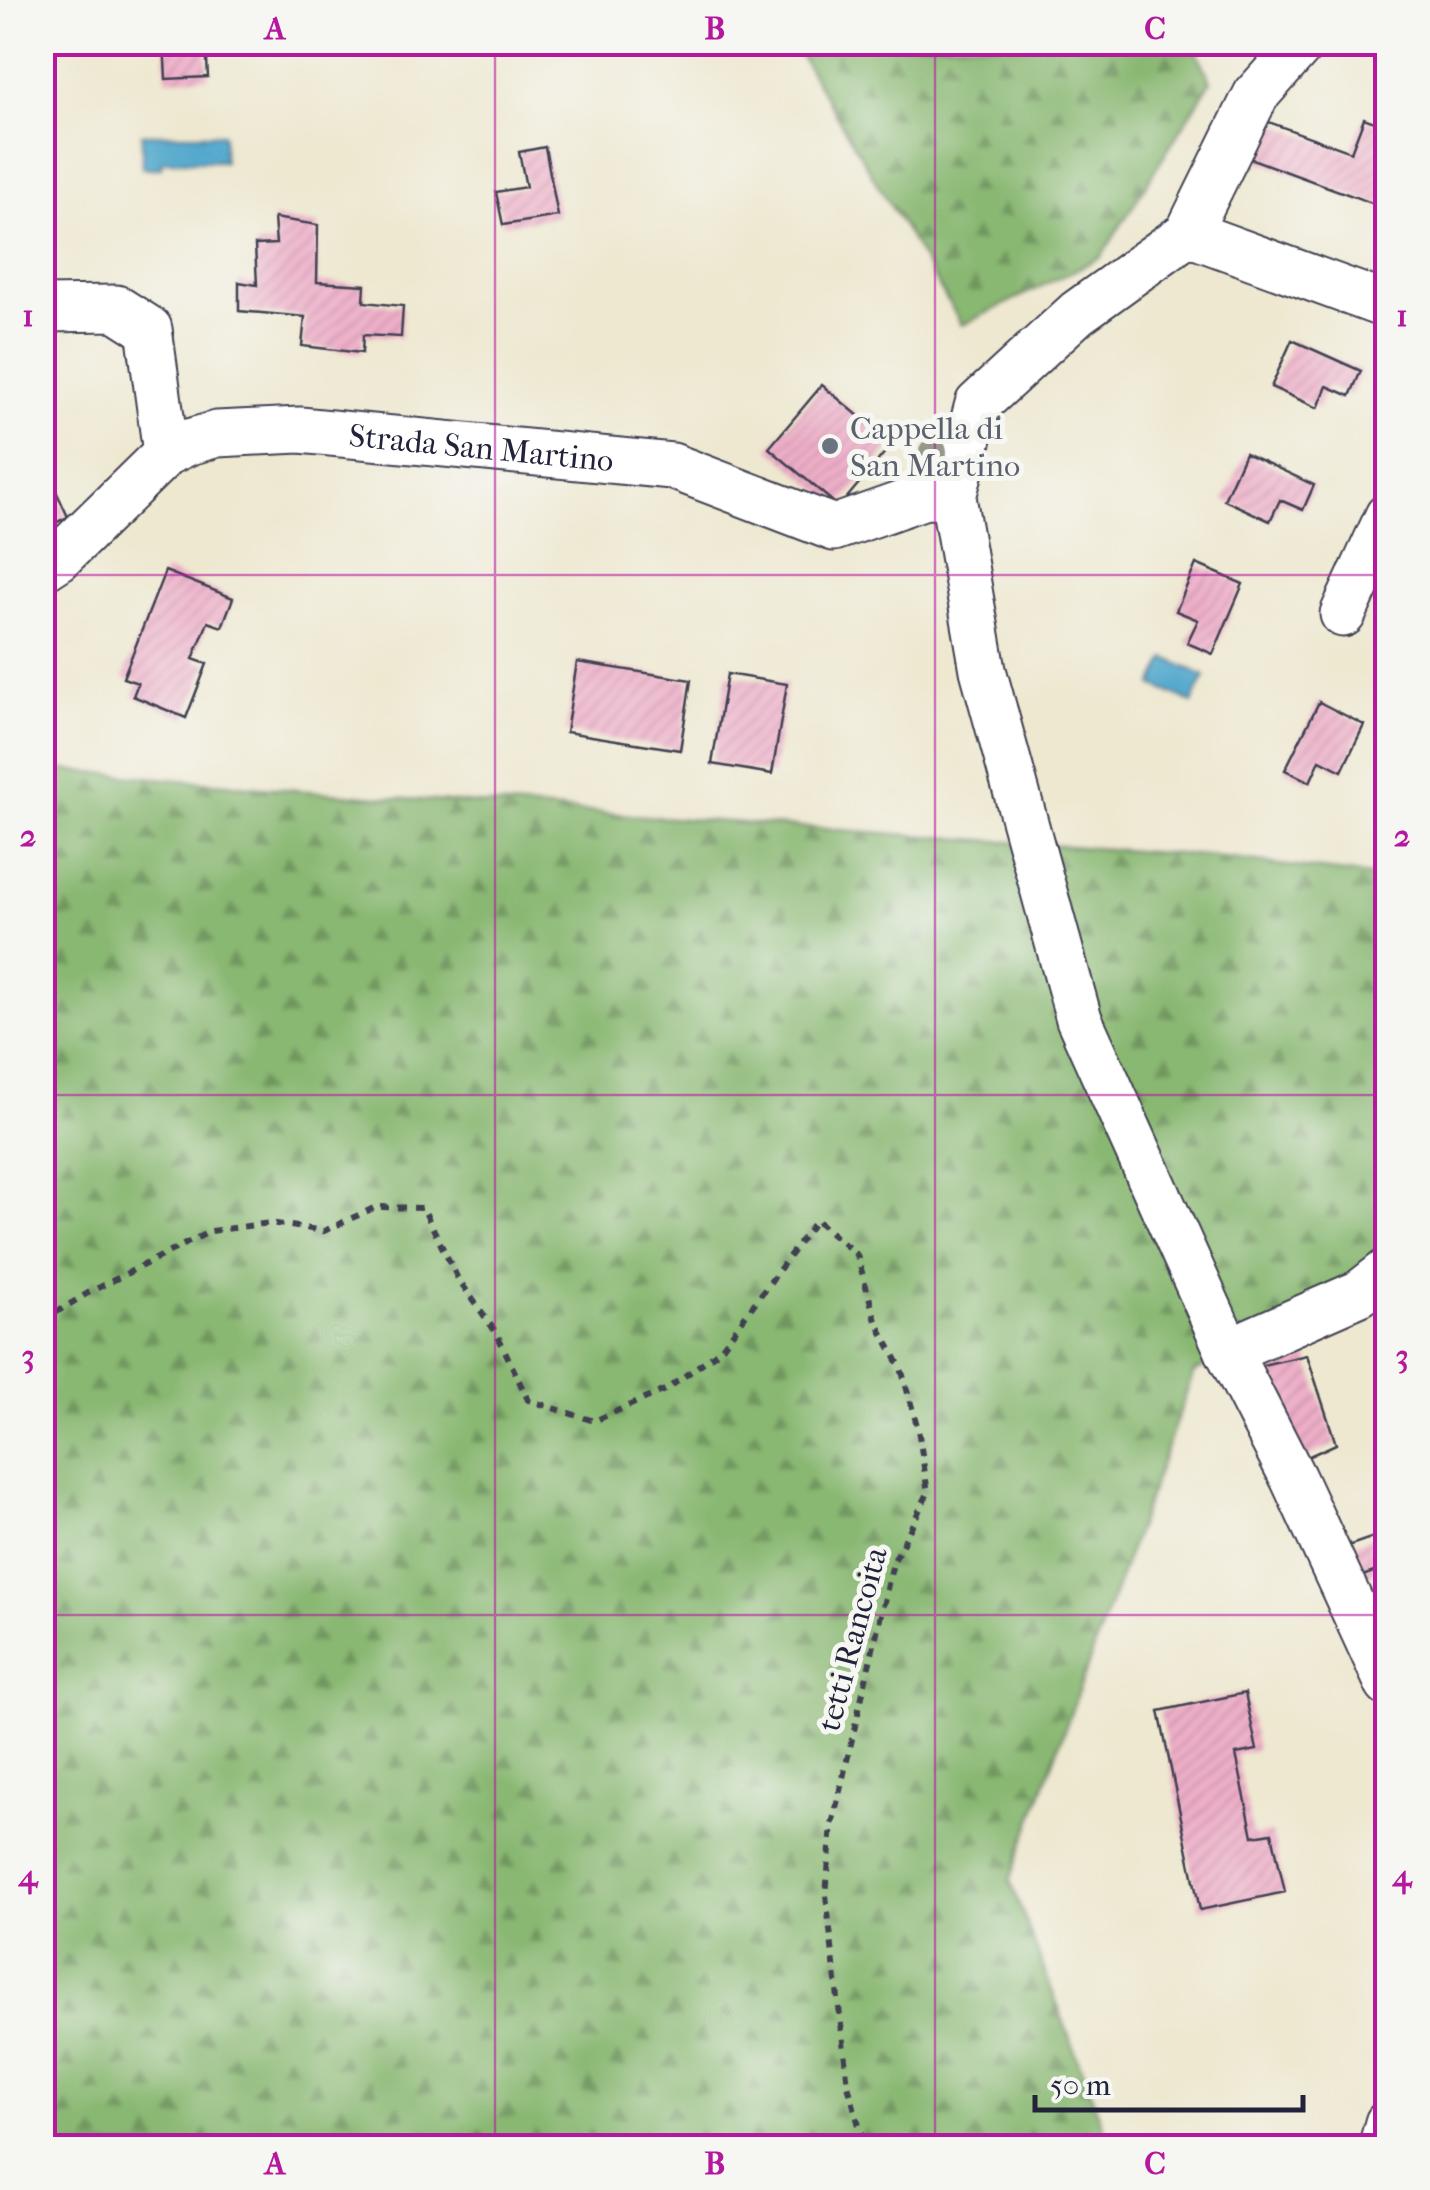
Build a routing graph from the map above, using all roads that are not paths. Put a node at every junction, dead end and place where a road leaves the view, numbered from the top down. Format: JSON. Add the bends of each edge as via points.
{"nodes":[{"id":1,"x":1303,"y":42,"type":"edge"},
{"id":2,"x":1188,"y":233,"type":"junction"},
{"id":3,"x":1388,"y":306,"type":"edge"},
{"id":4,"x":42,"y":309,"type":"edge"},
{"id":5,"x":166,"y":453,"type":"junction"},
{"id":6,"x":952,"y":497,"type":"junction"},
{"id":7,"x":1388,"y":516,"type":"edge"},
{"id":8,"x":42,"y":569,"type":"edge"},
{"id":9,"x":1343,"y":614,"type":"dead end"},
{"id":10,"x":1388,"y":1271,"type":"edge"},
{"id":11,"x":1228,"y":1351,"type":"junction"},
{"id":12,"x":1388,"y":1684,"type":"edge"},
{"id":13,"x":1388,"y":2123,"type":"edge"},
{"id":14,"x":1381,"y":2148,"type":"edge"}],
"edges":[{"from":1,"to":2,"type":"street","via":[[1256,95]]},
{"from":2,"to":3,"type":"street"},
{"from":2,"to":6,"type":"street","via":[[1077,313],[978,404]]},
{"from":4,"to":5,"type":"street","via":[[116,308],[149,329]]},
{"from":5,"to":6,"type":"street","name":"Strada San Martino","via":[[217,434],[300,430],[608,458],[672,466],[834,528],[925,496]]},
{"from":5,"to":8,"type":"street","name":"Strada San Martino"},
{"from":6,"to":11,"type":"street","via":[[983,670],[1079,1019]]},
{"from":7,"to":9,"type":"street"},
{"from":10,"to":11,"type":"street","via":[[1360,1293]]},
{"from":11,"to":12,"type":"street"},
{"from":13,"to":14,"type":"street"}]}
